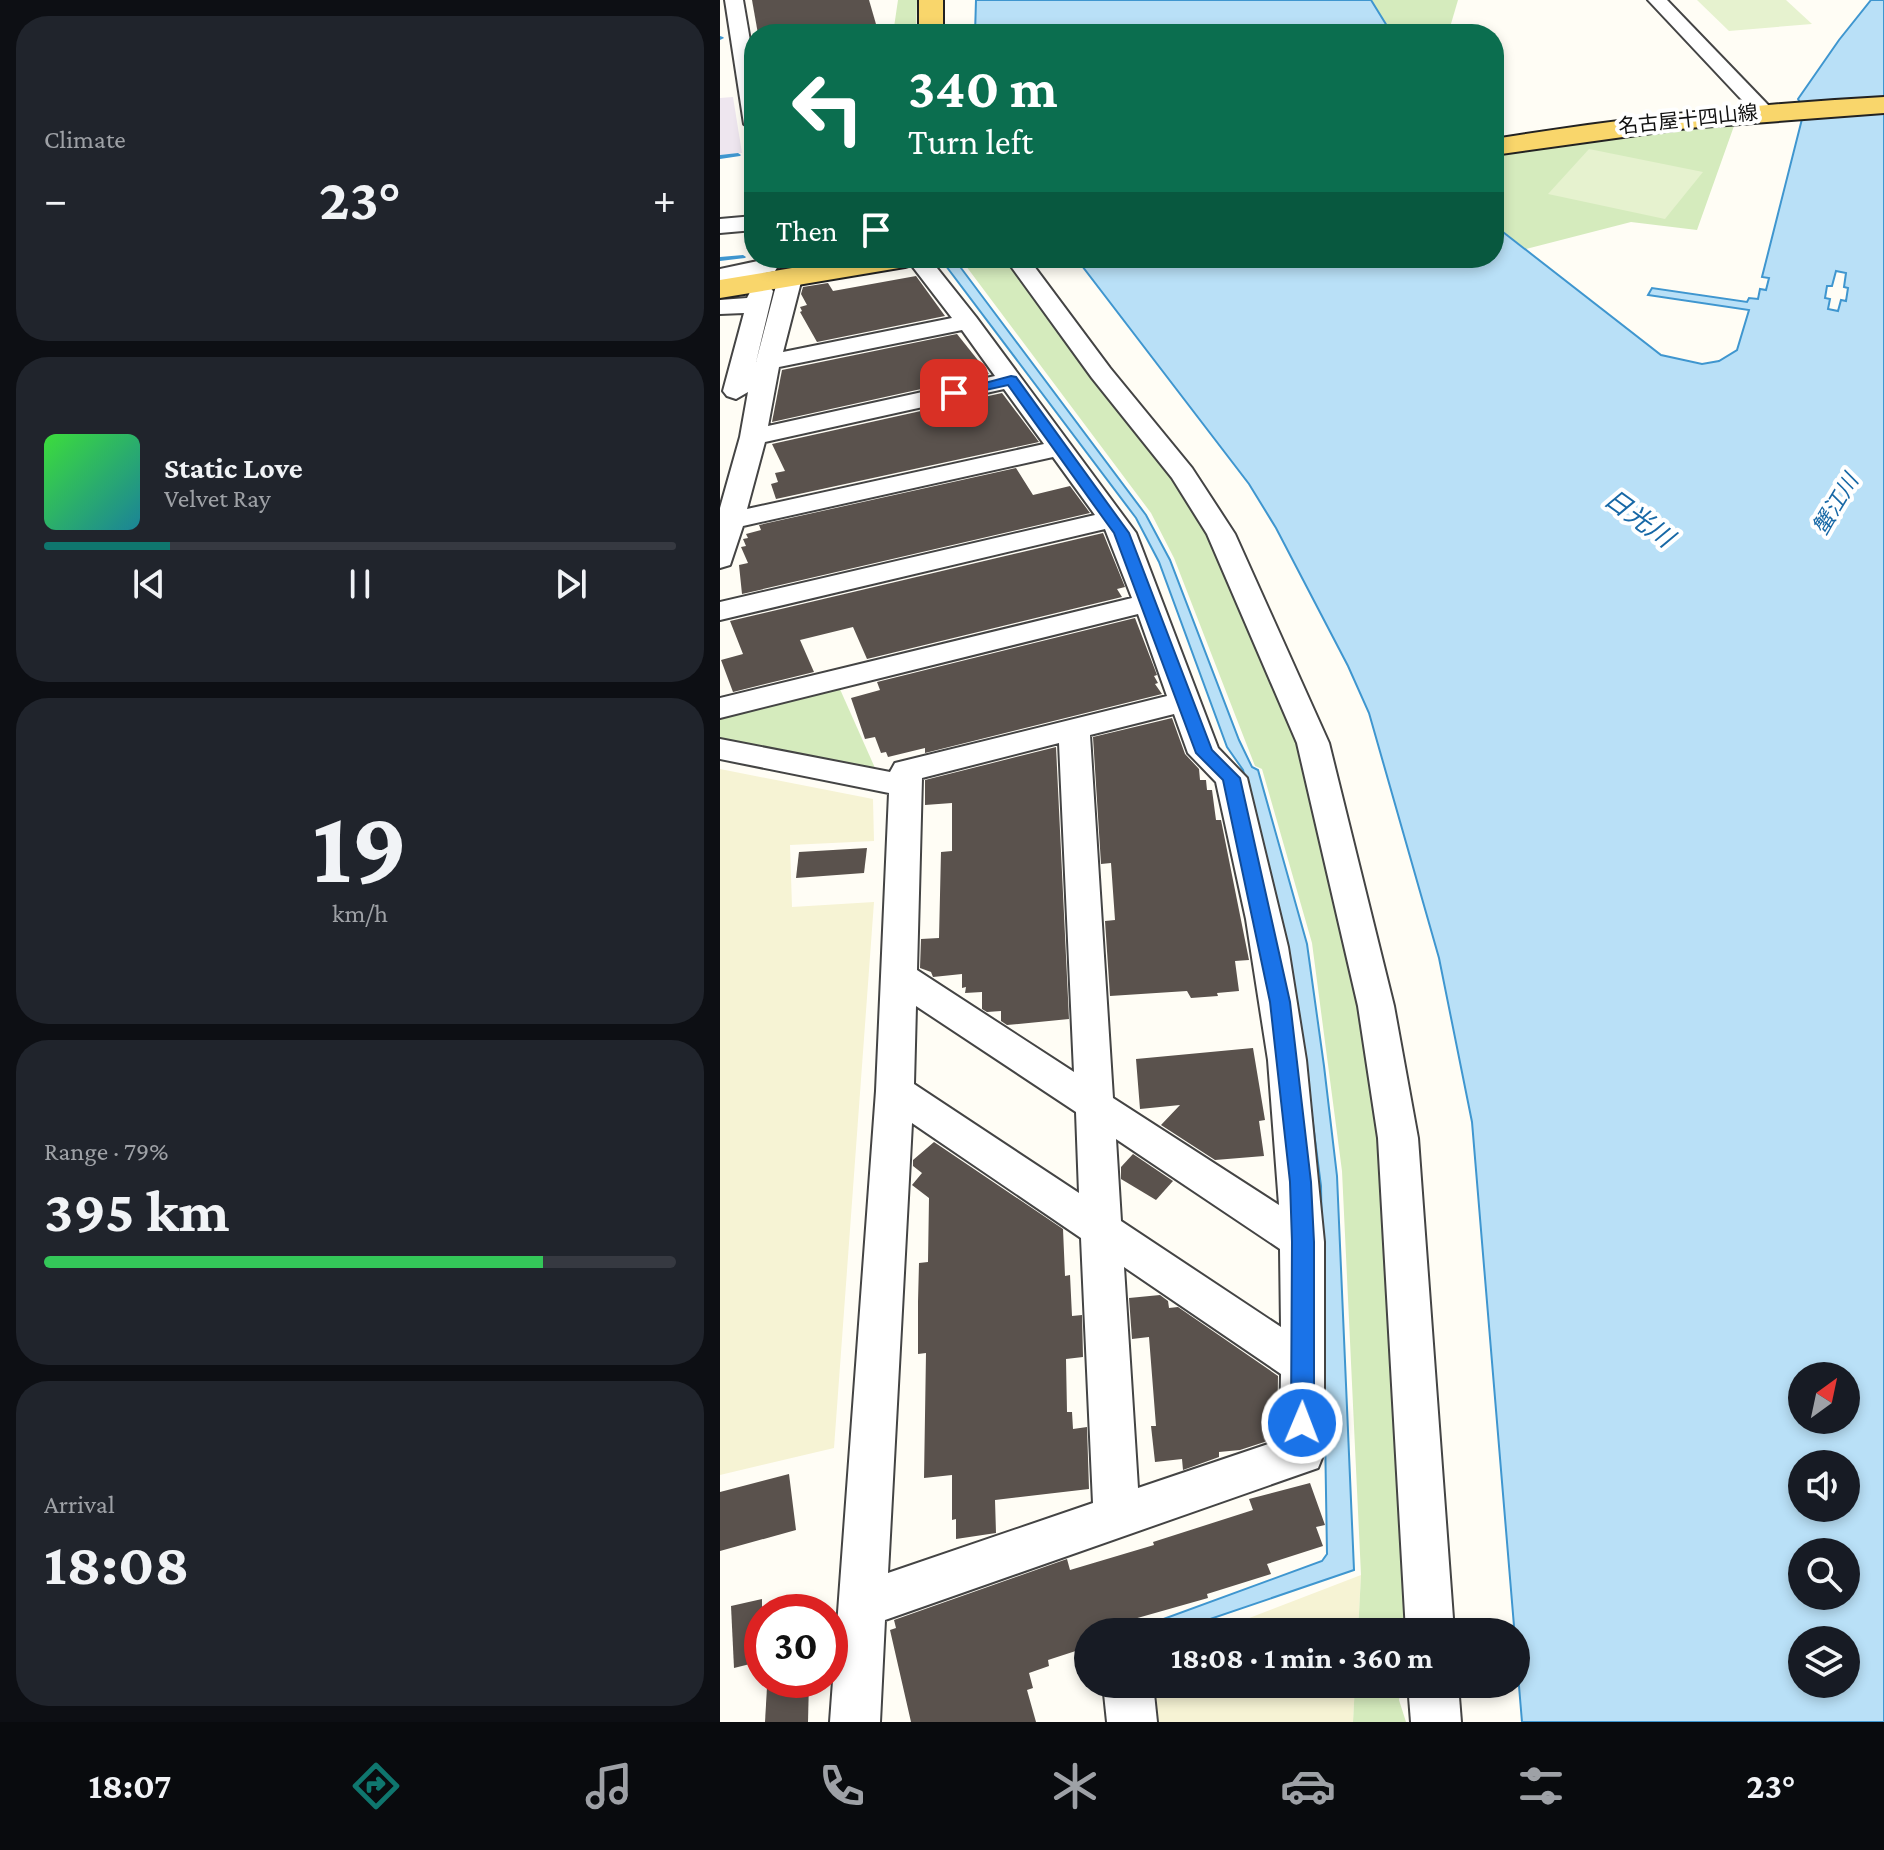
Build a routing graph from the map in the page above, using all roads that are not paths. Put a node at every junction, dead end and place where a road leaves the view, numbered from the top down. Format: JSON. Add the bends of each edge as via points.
{"nodes":[{"id":1,"x":734,"y":0,"type":"edge"},
{"id":2,"x":931,"y":0,"type":"edge"},
{"id":3,"x":1657,"y":0,"type":"edge"},
{"id":4,"x":931,"y":24,"type":"edge"},
{"id":5,"x":744,"y":97,"type":"edge"},
{"id":6,"x":1884,"y":105,"type":"edge"},
{"id":7,"x":1763,"y":111,"type":"junction"},
{"id":8,"x":1504,"y":145,"type":"edge"},
{"id":9,"x":744,"y":224,"type":"edge"},
{"id":10,"x":720,"y":226,"type":"edge"},
{"id":11,"x":836,"y":268,"type":"edge"},
{"id":12,"x":925,"y":268,"type":"edge"},
{"id":13,"x":1023,"y":268,"type":"edge"},
{"id":14,"x":720,"y":276,"type":"edge"},
{"id":15,"x":768,"y":278,"type":"edge"},
{"id":16,"x":720,"y":289,"type":"edge"},
{"id":17,"x":720,"y":307,"type":"edge"},
{"id":18,"x":968,"y":322,"type":"junction"},
{"id":19,"x":768,"y":362,"type":"junction"},
{"id":20,"x":1011,"y":380,"type":"junction"},
{"id":21,"x":739,"y":390,"type":"edge"},
{"id":22,"x":753,"y":437,"type":"junction"},
{"id":23,"x":1060,"y":448,"type":"junction"},
{"id":24,"x":728,"y":505,"type":"edge"},
{"id":25,"x":1111,"y":519,"type":"junction"},
{"id":26,"x":720,"y":559,"type":"edge"},
{"id":27,"x":1148,"y":603,"type":"junction"},
{"id":28,"x":720,"y":611,"type":"edge"},
{"id":29,"x":1185,"y":701,"type":"junction"},
{"id":30,"x":720,"y":708,"type":"edge"},
{"id":31,"x":1074,"y":728,"type":"junction"},
{"id":32,"x":720,"y":749,"type":"edge"},
{"id":33,"x":906,"y":786,"type":"junction"},
{"id":34,"x":900,"y":977,"type":"junction"},
{"id":35,"x":895,"y":1091,"type":"junction"},
{"id":36,"x":1095,"y":1105,"type":"junction"},
{"id":37,"x":1103,"y":1230,"type":"junction"},
{"id":38,"x":1303,"y":1242,"type":"junction"},
{"id":39,"x":1303,"y":1365,"type":"junction"},
{"id":40,"x":1117,"y":1517,"type":"junction"},
{"id":41,"x":862,"y":1605,"type":"junction"},
{"id":42,"x":1429,"y":1618,"type":"edge"},
{"id":43,"x":1129,"y":1698,"type":"edge"},
{"id":44,"x":1434,"y":1698,"type":"edge"},
{"id":45,"x":855,"y":1722,"type":"edge"},
{"id":46,"x":1132,"y":1722,"type":"edge"},
{"id":47,"x":1436,"y":1722,"type":"edge"}],
"edges":[{"from":1,"to":5,"type":"street"},
{"from":2,"to":4,"type":"main road"},
{"from":3,"to":7,"type":"street"},
{"from":6,"to":7,"type":"main road","name":"名古屋十四山線"},
{"from":7,"to":8,"type":"main road","name":"名古屋十四山線","via":[[1617,126]]},
{"from":9,"to":10,"type":"street"},
{"from":11,"to":15,"type":"main road"},
{"from":12,"to":18,"type":"street"},
{"from":13,"to":42,"type":"street","via":[[1183,474],[1221,534],[1313,743],[1376,1006],[1398,1138]]},
{"from":14,"to":15,"type":"street"},
{"from":15,"to":16,"type":"main road"},
{"from":15,"to":17,"type":"street"},
{"from":15,"to":19,"type":"street"},
{"from":15,"to":21,"type":"street"},
{"from":18,"to":19,"type":"street"},
{"from":18,"to":20,"type":"street"},
{"from":19,"to":21,"type":"street"},
{"from":20,"to":22,"type":"street"},
{"from":20,"to":23,"type":"street"},
{"from":21,"to":22,"type":"street"},
{"from":22,"to":24,"type":"street"},
{"from":23,"to":24,"type":"street"},
{"from":23,"to":25,"type":"street"},
{"from":24,"to":26,"type":"street"},
{"from":25,"to":27,"type":"street","via":[[1122,533]]},
{"from":25,"to":28,"type":"street"},
{"from":27,"to":29,"type":"street"},
{"from":27,"to":30,"type":"street"},
{"from":29,"to":31,"type":"street"},
{"from":29,"to":38,"type":"street","via":[[1204,753],[1231,778],[1280,1002]]},
{"from":31,"to":33,"type":"street","via":[[906,771]]},
{"from":31,"to":36,"type":"street"},
{"from":32,"to":33,"type":"street"},
{"from":33,"to":34,"type":"street"},
{"from":34,"to":35,"type":"street"},
{"from":34,"to":36,"type":"street"},
{"from":35,"to":37,"type":"street"},
{"from":35,"to":41,"type":"street"},
{"from":36,"to":37,"type":"street"},
{"from":36,"to":38,"type":"street"},
{"from":37,"to":39,"type":"street"},
{"from":37,"to":40,"type":"street"},
{"from":38,"to":39,"type":"street"},
{"from":39,"to":40,"type":"street","via":[[1302,1453]]},
{"from":40,"to":41,"type":"street"},
{"from":41,"to":45,"type":"street"},
{"from":43,"to":46,"type":"street"},
{"from":44,"to":47,"type":"street"}]}
